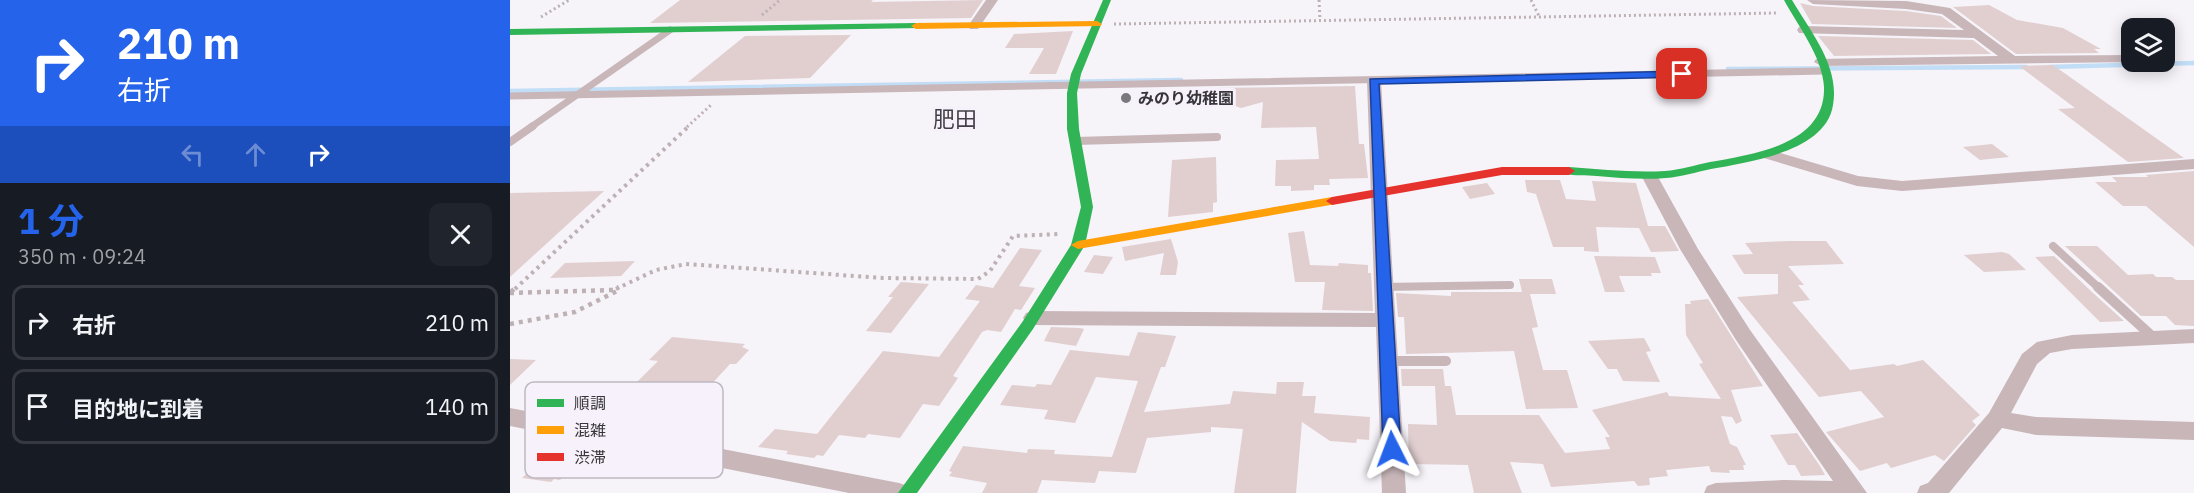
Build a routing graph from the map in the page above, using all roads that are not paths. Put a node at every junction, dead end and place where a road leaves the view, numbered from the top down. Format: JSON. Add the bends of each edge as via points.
{"nodes":[{"id":1,"x":992,"y":0,"type":"edge"},
{"id":2,"x":1107,"y":0,"type":"edge"},
{"id":3,"x":1813,"y":0,"type":"edge"},
{"id":4,"x":1791,"y":7,"type":"edge"},
{"id":5,"x":1097,"y":24,"type":"junction"},
{"id":6,"x":974,"y":26,"type":"junction"},
{"id":7,"x":669,"y":30,"type":"junction"},
{"id":8,"x":1803,"y":30,"type":"junction"},
{"id":9,"x":510,"y":32,"type":"edge"},
{"id":10,"x":1977,"y":34,"type":"junction"},
{"id":11,"x":2121,"y":59,"type":"edge"},
{"id":12,"x":2012,"y":60,"type":"junction"},
{"id":13,"x":1822,"y":67,"type":"junction"},
{"id":14,"x":1374,"y":81,"type":"junction"},
{"id":15,"x":1074,"y":82,"type":"junction"},
{"id":16,"x":583,"y":92,"type":"junction"},
{"id":17,"x":510,"y":96,"type":"edge"},
{"id":18,"x":1217,"y":137,"type":"dead end"},
{"id":19,"x":1076,"y":141,"type":"junction"},
{"id":20,"x":510,"y":142,"type":"edge"},
{"id":21,"x":1770,"y":154,"type":"junction"},
{"id":22,"x":2194,"y":164,"type":"edge"},
{"id":23,"x":1650,"y":177,"type":"junction"},
{"id":24,"x":1378,"y":192,"type":"junction"},
{"id":25,"x":1079,"y":239,"type":"junction"},
{"id":26,"x":2053,"y":246,"type":"dead end"},
{"id":27,"x":1510,"y":285,"type":"dead end"},
{"id":28,"x":1383,"y":287,"type":"junction"},
{"id":29,"x":1033,"y":318,"type":"junction"},
{"id":30,"x":1385,"y":320,"type":"junction"},
{"id":31,"x":2194,"y":336,"type":"edge"},
{"id":32,"x":2154,"y":338,"type":"junction"},
{"id":33,"x":1387,"y":361,"type":"junction"},
{"id":34,"x":1446,"y":361,"type":"dead end"},
{"id":35,"x":510,"y":417,"type":"edge"},
{"id":36,"x":1997,"y":419,"type":"junction"},
{"id":37,"x":525,"y":420,"type":"edge"},
{"id":38,"x":2194,"y":431,"type":"edge"},
{"id":39,"x":723,"y":459,"type":"edge"},
{"id":40,"x":899,"y":493,"type":"edge"},
{"id":41,"x":907,"y":493,"type":"edge"},
{"id":42,"x":1394,"y":493,"type":"edge"},
{"id":43,"x":1716,"y":493,"type":"edge"},
{"id":44,"x":1854,"y":493,"type":"edge"},
{"id":45,"x":1929,"y":493,"type":"edge"}],
"edges":[{"from":1,"to":6,"type":"street"},
{"from":2,"to":5,"type":"street"},
{"from":3,"to":10,"type":"street","via":[[1946,10]]},
{"from":4,"to":8,"type":"street"},
{"from":5,"to":6,"type":"street"},
{"from":5,"to":15,"type":"street"},
{"from":6,"to":7,"type":"street"},
{"from":7,"to":9,"type":"street"},
{"from":7,"to":16,"type":"lane"},
{"from":8,"to":10,"type":"street"},
{"from":8,"to":13,"type":"street"},
{"from":10,"to":12,"type":"street"},
{"from":11,"to":12,"type":"street"},
{"from":12,"to":13,"type":"street"},
{"from":13,"to":14,"type":"lane"},
{"from":13,"to":21,"type":"street","via":[[1829,87],[1821,125]]},
{"from":14,"to":15,"type":"lane"},
{"from":14,"to":24,"type":"street"},
{"from":15,"to":16,"type":"lane"},
{"from":15,"to":19,"type":"street","via":[[1071,101]]},
{"from":16,"to":17,"type":"lane"},
{"from":16,"to":20,"type":"lane"},
{"from":18,"to":19,"type":"lane"},
{"from":19,"to":25,"type":"street","via":[[1087,207]]},
{"from":21,"to":22,"type":"street","via":[[1857,181],[1902,186]]},
{"from":21,"to":23,"type":"street"},
{"from":23,"to":24,"type":"street","via":[[1516,170]]},
{"from":23,"to":44,"type":"street","via":[[1743,335]]},
{"from":24,"to":25,"type":"street"},
{"from":24,"to":28,"type":"street"},
{"from":25,"to":29,"type":"street"},
{"from":26,"to":32,"type":"lane"},
{"from":27,"to":28,"type":"lane"},
{"from":28,"to":30,"type":"street"},
{"from":29,"to":30,"type":"street"},
{"from":29,"to":41,"type":"street"},
{"from":30,"to":33,"type":"street"},
{"from":31,"to":32,"type":"street"},
{"from":32,"to":36,"type":"street","via":[[2044,347],[2029,359]]},
{"from":33,"to":34,"type":"lane"},
{"from":33,"to":42,"type":"street"},
{"from":35,"to":37,"type":"street"},
{"from":36,"to":38,"type":"street","via":[[2036,426]]},
{"from":36,"to":45,"type":"street","via":[[1937,490]]},
{"from":39,"to":40,"type":"street"},
{"from":43,"to":44,"type":"street","via":[[1830,489]]}]}
